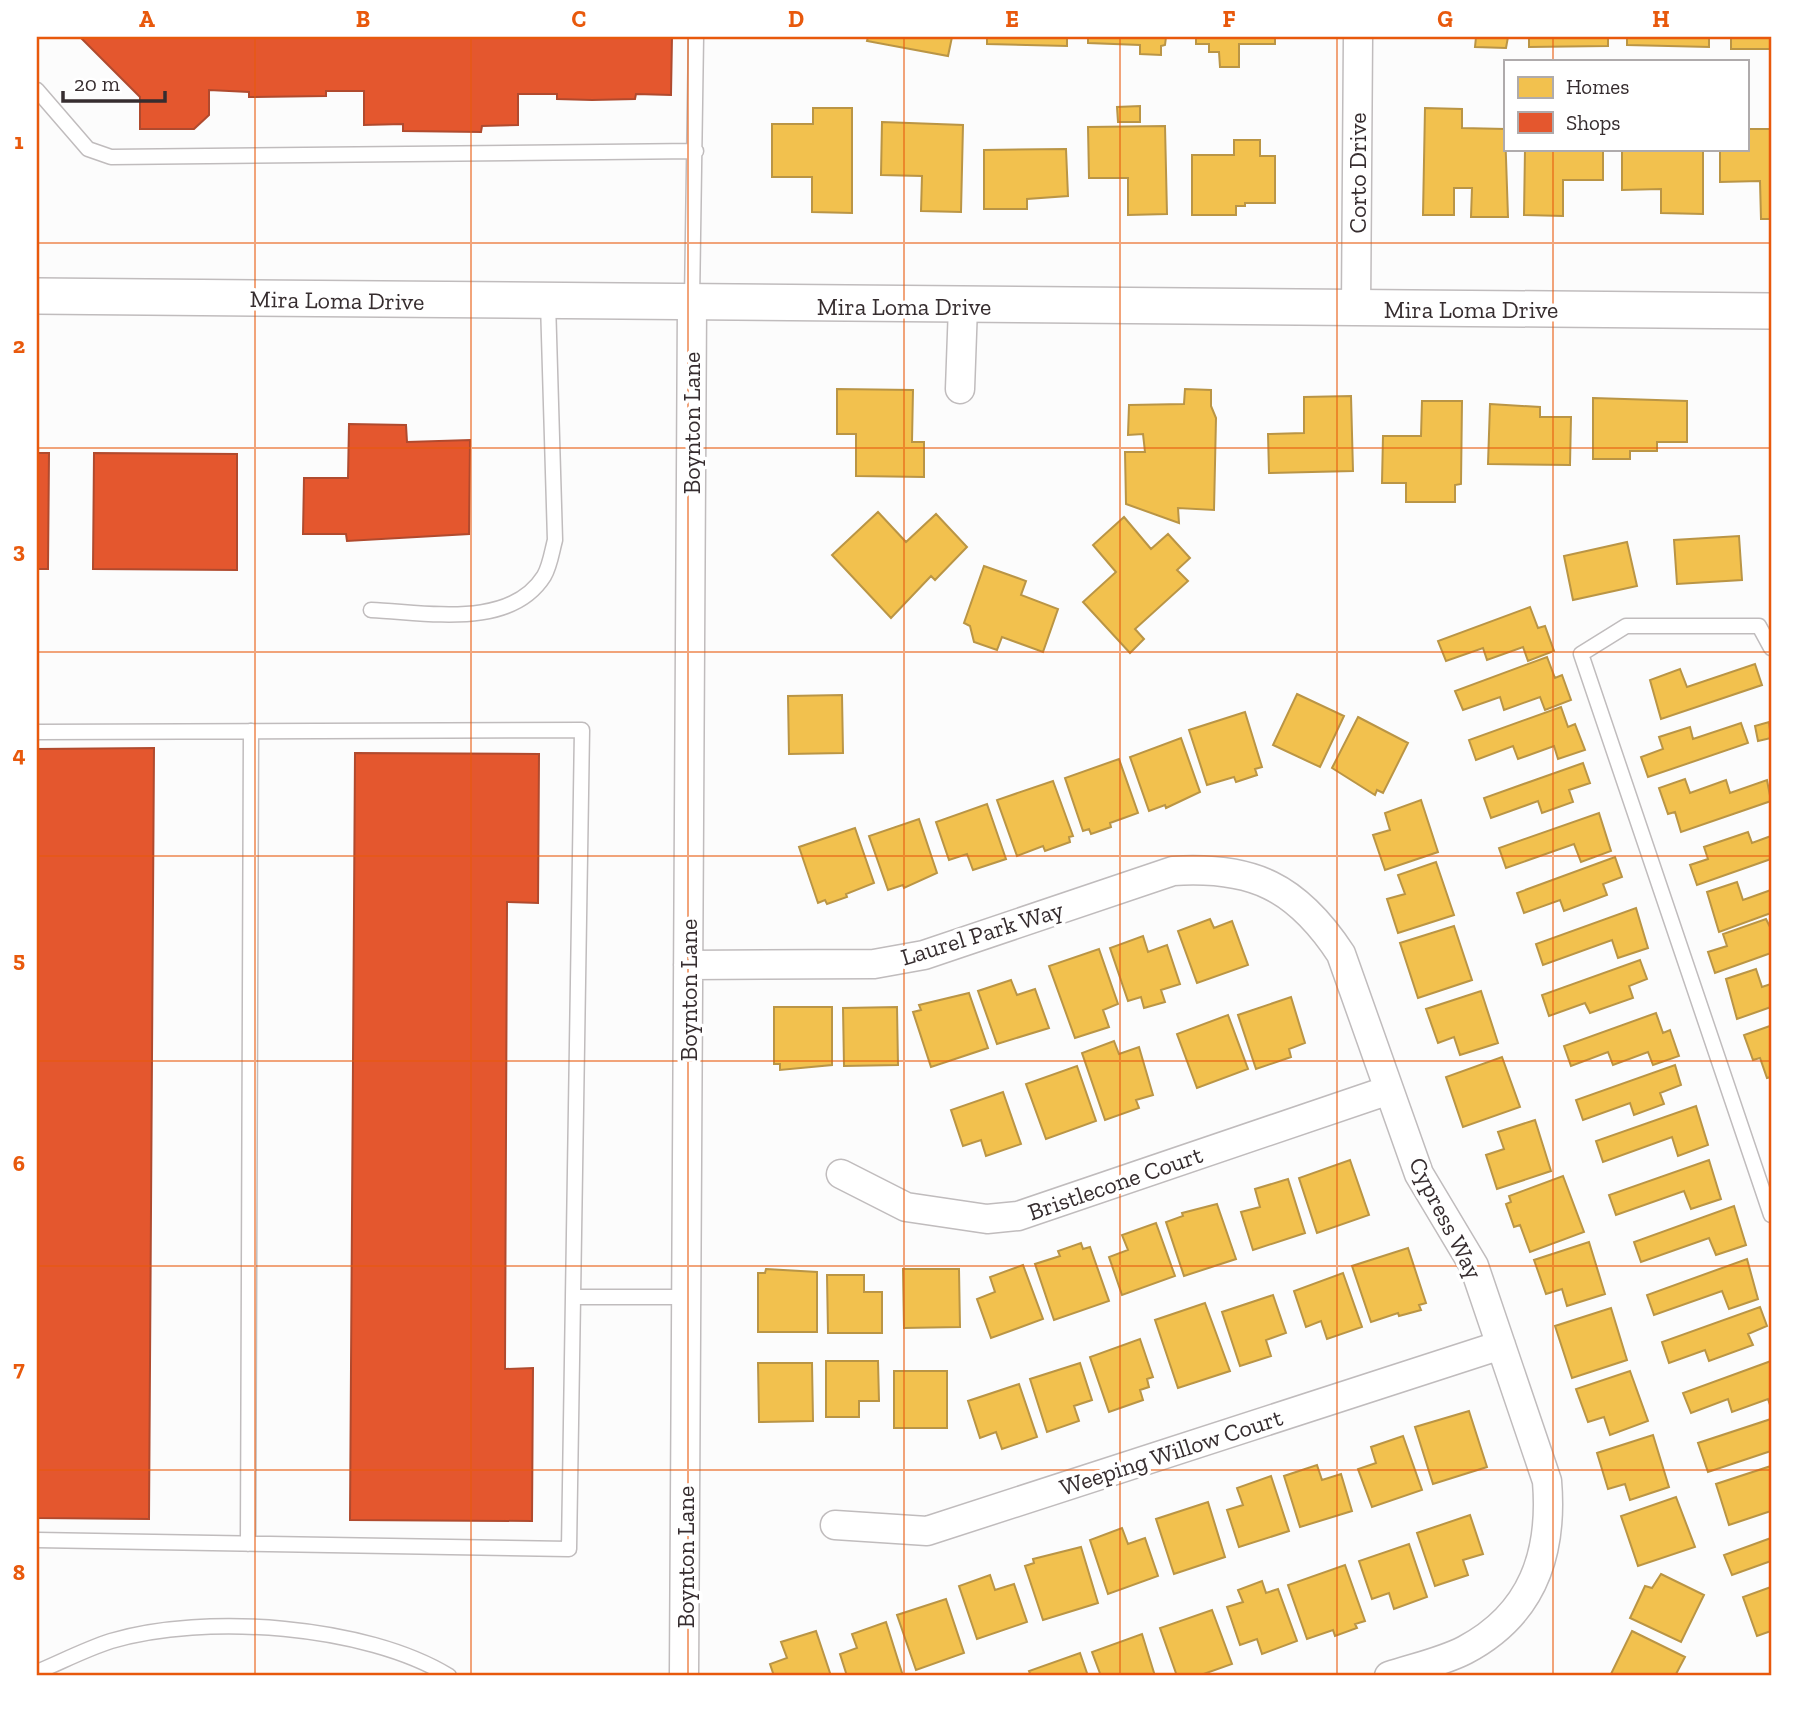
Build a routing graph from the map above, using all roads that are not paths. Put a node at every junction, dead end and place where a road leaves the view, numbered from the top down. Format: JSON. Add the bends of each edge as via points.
{"nodes":[{"id":1,"x":696,"y":37,"type":"edge"},
{"id":2,"x":1358,"y":37,"type":"edge"},
{"id":3,"x":37,"y":90,"type":"edge"},
{"id":4,"x":696,"y":150,"type":"junction"},
{"id":5,"x":37,"y":296,"type":"edge"},
{"id":6,"x":548,"y":302,"type":"junction"},
{"id":7,"x":692,"y":304,"type":"junction"},
{"id":8,"x":963,"y":306,"type":"junction"},
{"id":9,"x":1356,"y":309,"type":"junction"},
{"id":10,"x":1771,"y":311,"type":"edge"},
{"id":11,"x":960,"y":389,"type":"dead end"},
{"id":12,"x":371,"y":610,"type":"dead end"},
{"id":13,"x":1771,"y":648,"type":"edge"},
{"id":14,"x":251,"y":731,"type":"junction"},
{"id":15,"x":37,"y":732,"type":"edge"},
{"id":16,"x":1268,"y":883,"type":"joint"},
{"id":17,"x":688,"y":964,"type":"junction"},
{"id":18,"x":1389,"y":1090,"type":"junction"},
{"id":19,"x":841,"y":1174,"type":"dead end"},
{"id":20,"x":1771,"y":1215,"type":"edge"},
{"id":21,"x":573,"y":1297,"type":"junction"},
{"id":22,"x":687,"y":1297,"type":"junction"},
{"id":23,"x":1501,"y":1345,"type":"junction"},
{"id":24,"x":835,"y":1525,"type":"dead end"},
{"id":25,"x":37,"y":1540,"type":"edge"},
{"id":26,"x":248,"y":1544,"type":"junction"},
{"id":27,"x":37,"y":1672,"type":"edge"},
{"id":28,"x":449,"y":1676,"type":"edge"},
{"id":29,"x":684,"y":1676,"type":"edge"},
{"id":30,"x":1389,"y":1676,"type":"edge"}],
"edges":[{"from":1,"to":4,"type":"lane"},
{"from":2,"to":9,"type":"street","name":"Corto Drive"},
{"from":3,"to":4,"type":"lane","via":[[88,149],[111,157]]},
{"from":4,"to":7,"type":"lane"},
{"from":5,"to":6,"type":"street","name":"Mira Loma Drive"},
{"from":6,"to":7,"type":"street","name":"Mira Loma Drive"},
{"from":6,"to":12,"type":"lane","via":[[555,540],[545,574],[530,594],[504,609],[482,613]]},
{"from":7,"to":8,"type":"street","name":"Mira Loma Drive"},
{"from":7,"to":17,"type":"street","name":"Boynton Lane"},
{"from":8,"to":9,"type":"street","name":"Mira Loma Drive"},
{"from":8,"to":11,"type":"street"},
{"from":9,"to":10,"type":"street","name":"Mira Loma Drive"},
{"from":13,"to":20,"type":"lane","via":[[1759,626],[1626,626],[1581,654]]},
{"from":14,"to":15,"type":"lane"},
{"from":14,"to":21,"type":"lane","via":[[582,730]]},
{"from":14,"to":26,"type":"lane"},
{"from":16,"to":17,"type":"street","name":"Laurel Park Way","via":[[1209,869],[1173,871],[925,955],[874,964]]},
{"from":16,"to":18,"type":"street","name":"Cypress Way","via":[[1295,899],[1322,924],[1341,954]]},
{"from":17,"to":22,"type":"street","name":"Boynton Lane"},
{"from":18,"to":19,"type":"street","name":"Bristlecone Court","via":[[1018,1216],[987,1219],[906,1207]]},
{"from":18,"to":23,"type":"street","name":"Cypress Way","via":[[1419,1174],[1474,1266]]},
{"from":21,"to":22,"type":"lane"},
{"from":21,"to":26,"type":"lane","via":[[569,1549]]},
{"from":22,"to":29,"type":"street","name":"Boynton Lane"},
{"from":23,"to":24,"type":"street","name":"Weeping Willow Court","via":[[927,1531]]},
{"from":23,"to":30,"type":"street","name":"Cypress Way","via":[[1547,1481],[1550,1518],[1544,1553],[1533,1583],[1496,1629],[1465,1650]]},
{"from":25,"to":26,"type":"lane"},
{"from":27,"to":28,"type":"lane","via":[[112,1641],[232,1625],[341,1635],[427,1662]]}]}
